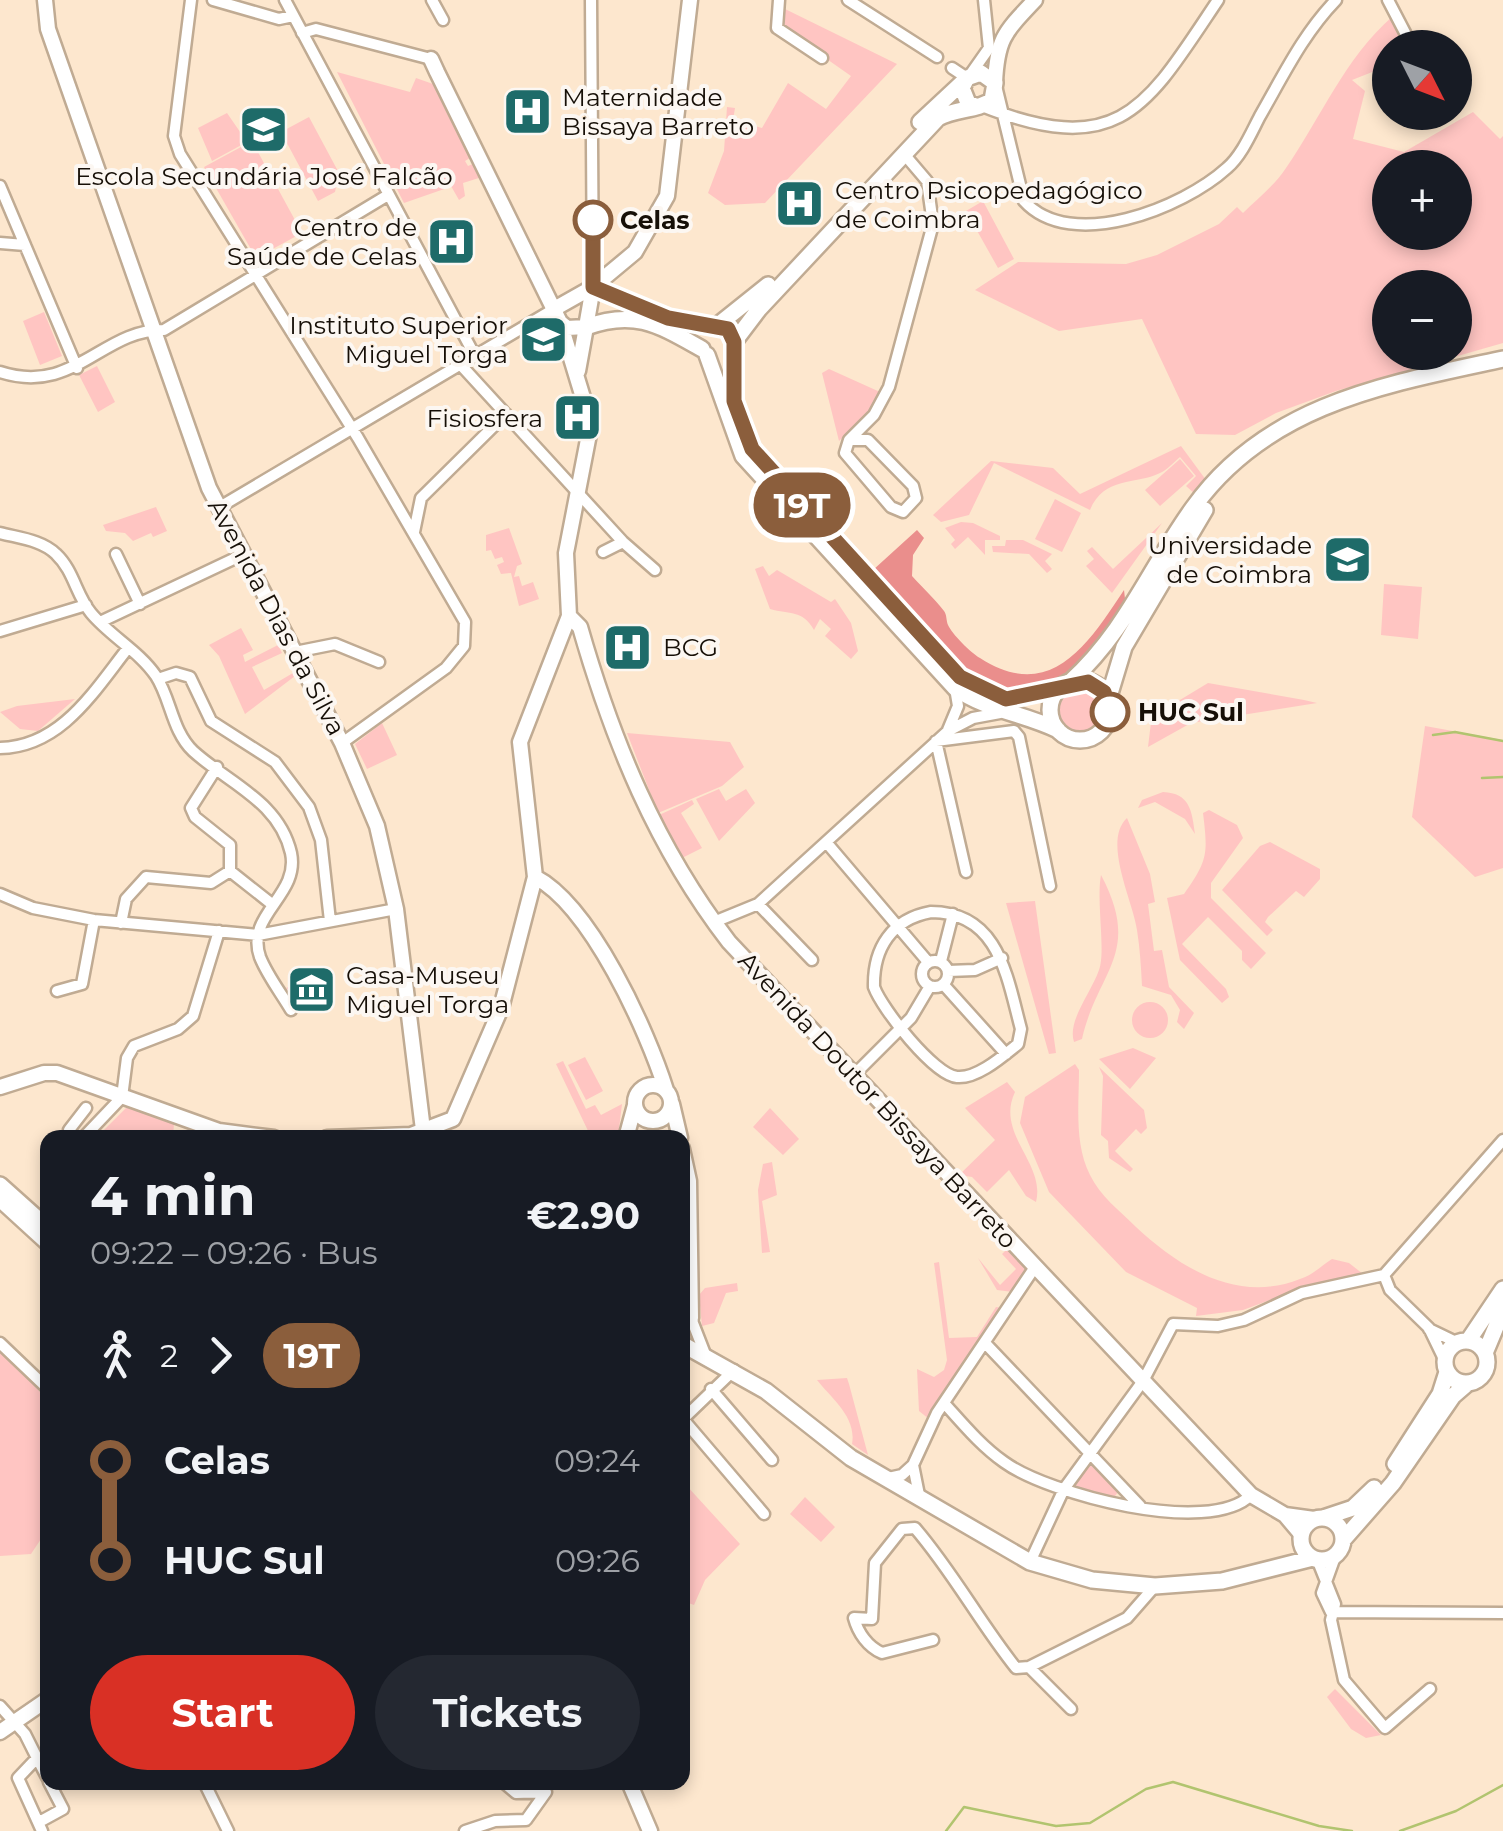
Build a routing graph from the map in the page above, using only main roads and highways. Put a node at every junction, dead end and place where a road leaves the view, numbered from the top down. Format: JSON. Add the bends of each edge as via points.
{"nodes":[{"id":1,"x":967,"y":78,"type":"junction"},
{"id":2,"x":978,"y":106,"type":"junction"},
{"id":3,"x":593,"y":287,"type":"road end"},
{"id":4,"x":716,"y":326,"type":"junction"},
{"id":5,"x":586,"y":327,"type":"road end"},
{"id":6,"x":734,"y":345,"type":"junction"},
{"id":7,"x":705,"y":352,"type":"junction"},
{"id":8,"x":1503,"y":359,"type":"edge"},
{"id":9,"x":1503,"y":369,"type":"edge"},
{"id":10,"x":1065,"y":685,"type":"junction"},
{"id":11,"x":1108,"y":700,"type":"junction"},
{"id":12,"x":1058,"y":730,"type":"junction"},
{"id":13,"x":0,"y":1185,"type":"edge"},
{"id":14,"x":0,"y":1199,"type":"edge"},
{"id":15,"x":40,"y":1221,"type":"edge"},
{"id":16,"x":40,"y":1235,"type":"edge"},
{"id":17,"x":1503,"y":1288,"type":"edge"},
{"id":18,"x":1503,"y":1310,"type":"edge"},
{"id":19,"x":1463,"y":1342,"type":"junction"},
{"id":20,"x":690,"y":1348,"type":"edge"},
{"id":21,"x":1485,"y":1353,"type":"junction"},
{"id":22,"x":1446,"y":1367,"type":"junction"},
{"id":23,"x":1468,"y":1384,"type":"junction"},
{"id":24,"x":1318,"y":1518,"type":"junction"},
{"id":25,"x":1301,"y":1537,"type":"junction"},
{"id":26,"x":1339,"y":1547,"type":"junction"},
{"id":27,"x":1315,"y":1559,"type":"junction"},
{"id":28,"x":1270,"y":1566,"type":"junction"}],
"edges":[{"from":1,"to":2,"type":"main road","via":[[963,96]]},
{"from":1,"to":2,"type":"main road","via":[[987,74],[996,86],[992,100]]},
{"from":1,"to":4,"type":"main road","via":[[758,295]]},
{"from":2,"to":6,"type":"main road","via":[[938,118],[759,309]]},
{"from":3,"to":4,"type":"main road","via":[[668,318]]},
{"from":4,"to":6,"type":"main road","via":[[728,329]]},
{"from":4,"to":7,"type":"main road","via":[[702,335]]},
{"from":5,"to":7,"type":"main road","via":[[627,316]]},
{"from":6,"to":7,"type":"main road","via":[[722,358]]},
{"from":6,"to":10,"type":"main road","via":[[734,401],[752,449],[960,677],[1006,699]]},
{"from":7,"to":12,"type":"main road","via":[[743,456],[956,688],[1000,712]]},
{"from":8,"to":10,"type":"main road","via":[[1370,387],[1302,413],[1239,457],[1192,509],[1121,628]]},
{"from":9,"to":11,"type":"main road","via":[[1373,397],[1305,422],[1246,464],[1202,513],[1124,647]]},
{"from":10,"to":11,"type":"main road","via":[[1097,685]]},
{"from":10,"to":12,"type":"main road","via":[[1051,704]]},
{"from":11,"to":12,"type":"main road","via":[[1108,721],[1095,736],[1076,740]]},
{"from":13,"to":15,"type":"main road"},
{"from":14,"to":16,"type":"main road"},
{"from":17,"to":19,"type":"main road"},
{"from":18,"to":21,"type":"main road"},
{"from":19,"to":21,"type":"main road"},
{"from":19,"to":22,"type":"main road"},
{"from":20,"to":28,"type":"main road","via":[[734,1370],[884,1478],[1030,1562],[1092,1580],[1155,1586],[1222,1581]]},
{"from":21,"to":23,"type":"main road","via":[[1484,1372]]},
{"from":22,"to":23,"type":"main road"},
{"from":22,"to":24,"type":"main road","via":[[1433,1407],[1385,1476],[1353,1508]]},
{"from":23,"to":26,"type":"main road"},
{"from":24,"to":25,"type":"main road"},
{"from":24,"to":26,"type":"main road","via":[[1339,1527]]},
{"from":25,"to":27,"type":"main road"},
{"from":25,"to":28,"type":"main road"},
{"from":26,"to":27,"type":"main road"},
{"from":27,"to":28,"type":"main road"}]}
